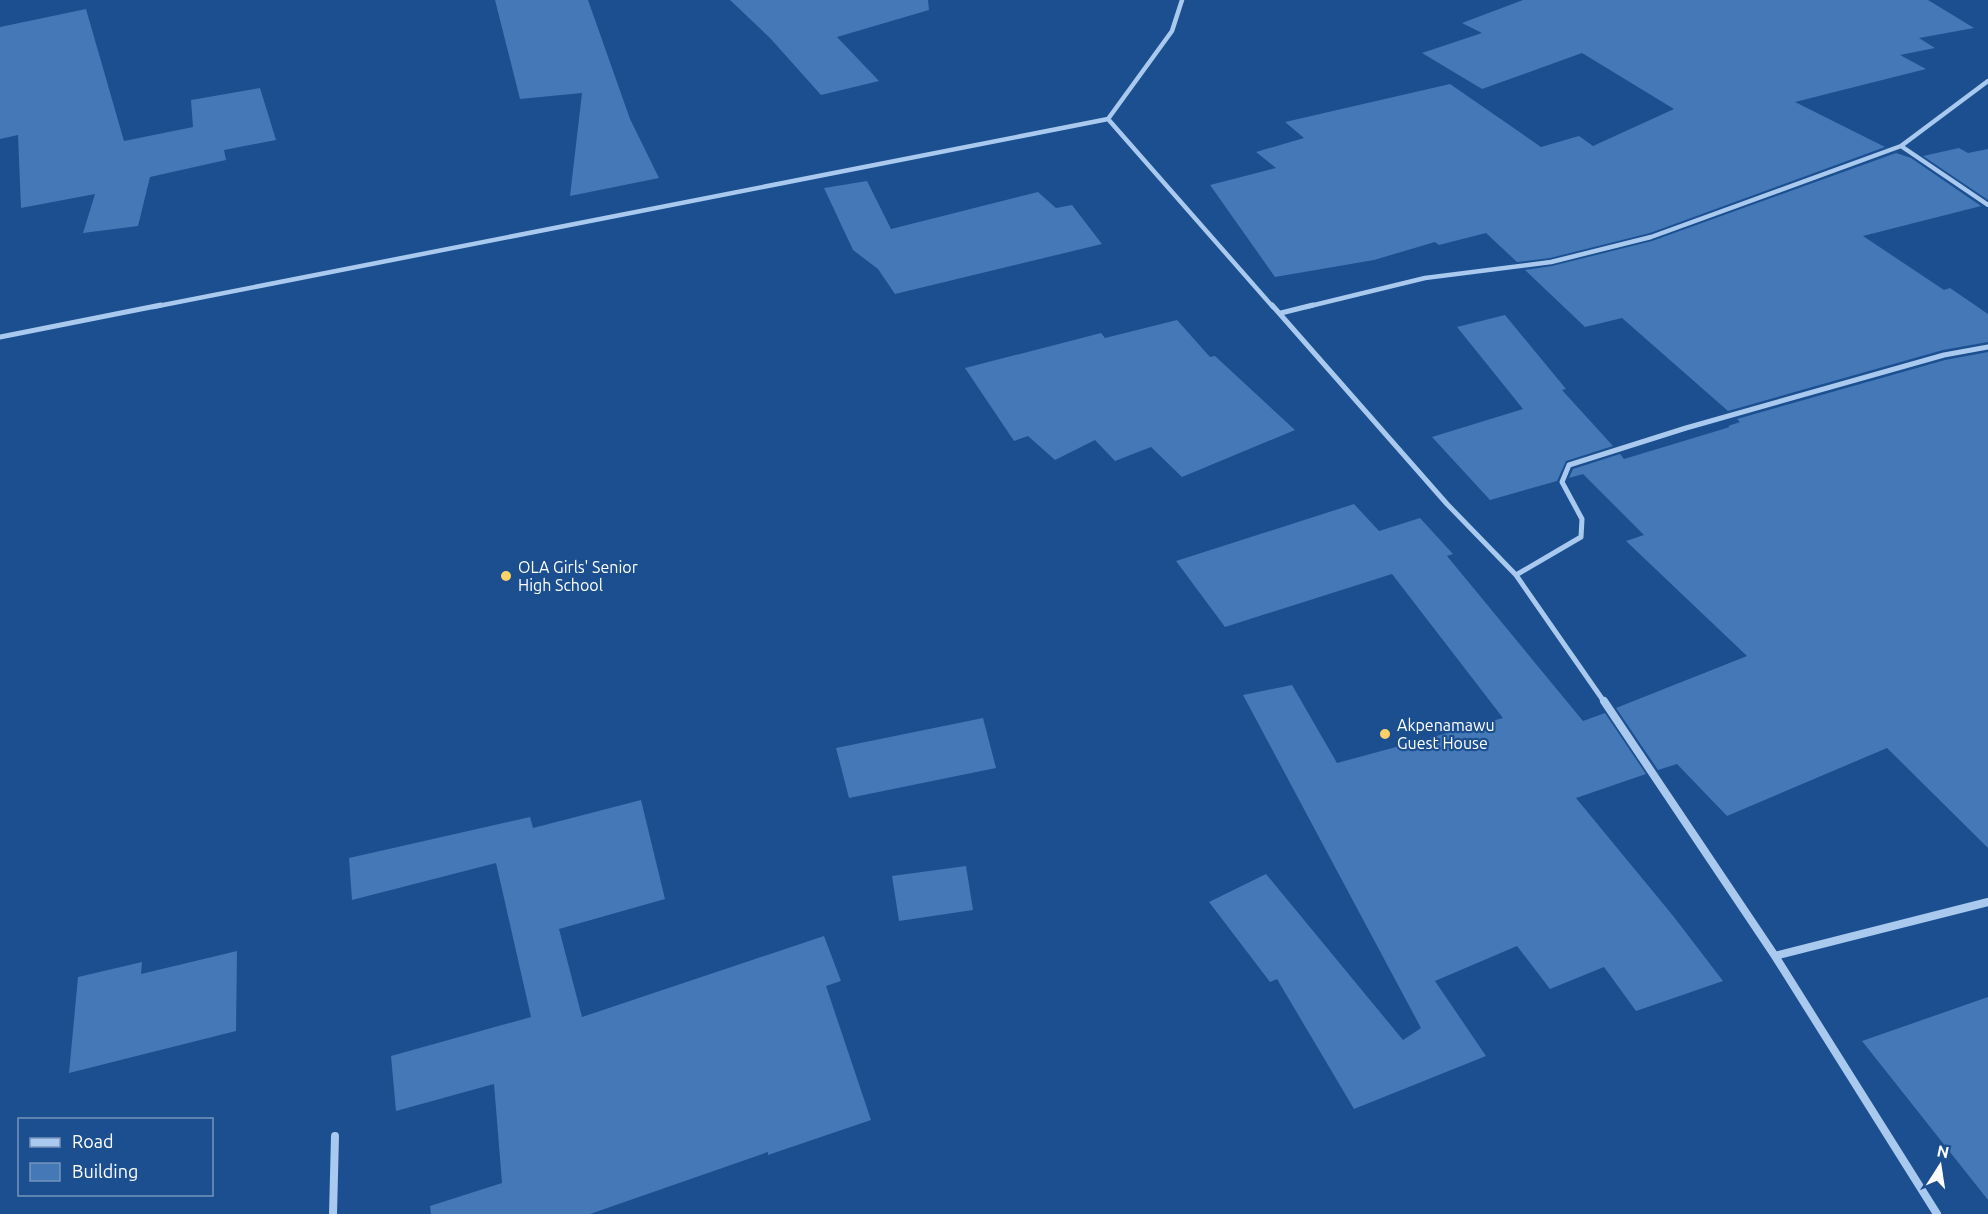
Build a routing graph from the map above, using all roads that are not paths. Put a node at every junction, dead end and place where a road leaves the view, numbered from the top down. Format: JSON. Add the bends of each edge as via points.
{"nodes":[{"id":1,"x":1182,"y":0,"type":"edge"},
{"id":2,"x":1988,"y":81,"type":"edge"},
{"id":3,"x":1108,"y":119,"type":"junction"},
{"id":4,"x":1901,"y":146,"type":"junction"},
{"id":5,"x":1988,"y":205,"type":"edge"},
{"id":6,"x":1281,"y":313,"type":"junction"},
{"id":7,"x":0,"y":337,"type":"edge"},
{"id":8,"x":1988,"y":347,"type":"edge"},
{"id":9,"x":1516,"y":575,"type":"junction"},
{"id":10,"x":1988,"y":902,"type":"edge"},
{"id":11,"x":1775,"y":956,"type":"junction"},
{"id":12,"x":335,"y":1136,"type":"dead end"},
{"id":13,"x":333,"y":1214,"type":"edge"},
{"id":14,"x":1937,"y":1214,"type":"edge"}],
"edges":[{"from":1,"to":3,"type":"street","via":[[1172,31]]},
{"from":2,"to":4,"type":"street"},
{"from":3,"to":6,"type":"street"},
{"from":3,"to":7,"type":"street"},
{"from":4,"to":5,"type":"street"},
{"from":4,"to":6,"type":"street","via":[[1651,237],[1551,262],[1425,278]]},
{"from":6,"to":9,"type":"street","via":[[1447,504]]},
{"from":8,"to":9,"type":"street","via":[[1944,355],[1569,465],[1562,482],[1582,519],[1581,537]]},
{"from":9,"to":11,"type":"street"},
{"from":10,"to":11,"type":"street"},
{"from":11,"to":14,"type":"street"},
{"from":12,"to":13,"type":"street"}]}
